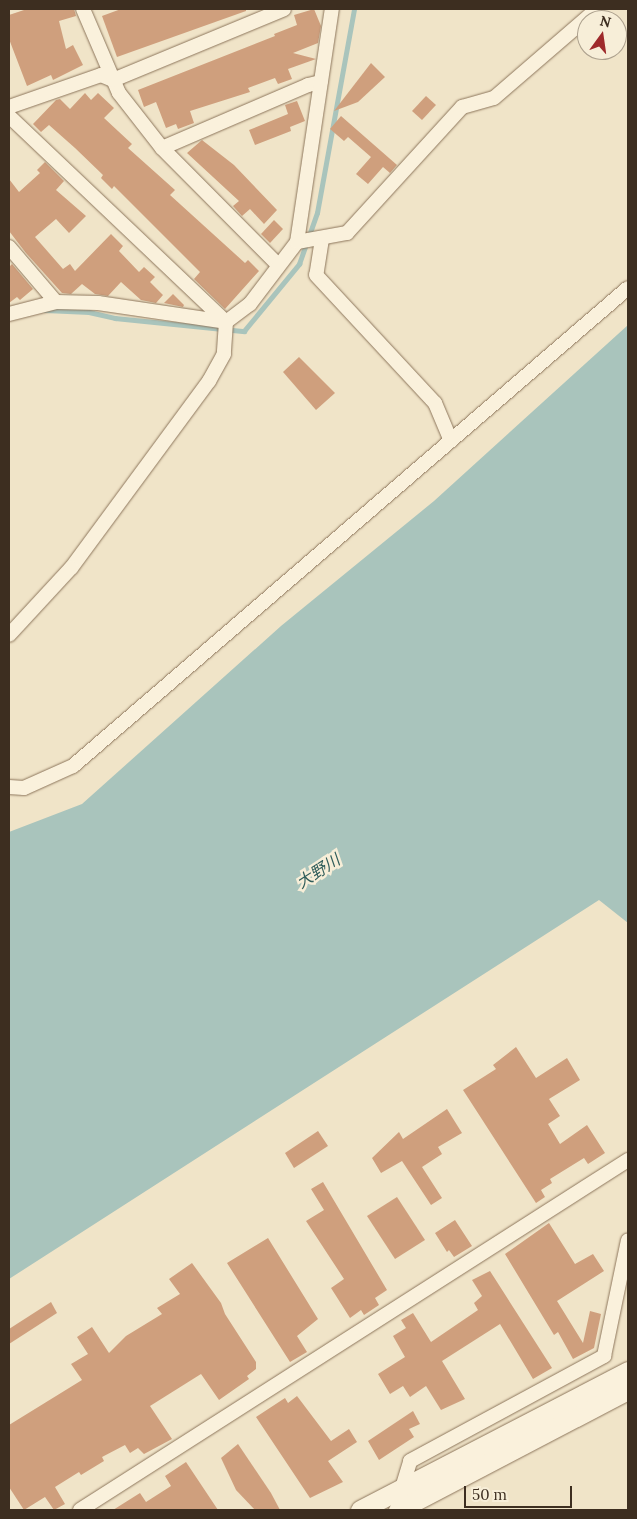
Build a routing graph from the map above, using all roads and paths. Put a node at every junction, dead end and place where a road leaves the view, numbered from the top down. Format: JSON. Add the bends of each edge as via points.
{"nodes":[{"id":1,"x":83,"y":9,"type":"edge"},
{"id":2,"x":284,"y":9,"type":"edge"},
{"id":3,"x":332,"y":9,"type":"edge"},
{"id":4,"x":597,"y":9,"type":"edge"},
{"id":5,"x":113,"y":80,"type":"junction"},
{"id":6,"x":321,"y":82,"type":"junction"},
{"id":7,"x":9,"y":107,"type":"edge"},
{"id":8,"x":9,"y":116,"type":"edge"},
{"id":9,"x":162,"y":148,"type":"junction"},
{"id":10,"x":308,"y":241,"type":"junction"},
{"id":11,"x":9,"y":247,"type":"edge"},
{"id":12,"x":278,"y":265,"type":"junction"},
{"id":13,"x":628,"y":288,"type":"edge"},
{"id":14,"x":56,"y":302,"type":"junction"},
{"id":15,"x":9,"y":314,"type":"edge"},
{"id":16,"x":226,"y":322,"type":"junction"},
{"id":17,"x":451,"y":441,"type":"junction"},
{"id":18,"x":9,"y":635,"type":"edge"},
{"id":19,"x":9,"y":787,"type":"edge"},
{"id":20,"x":628,"y":1160,"type":"edge"},
{"id":21,"x":628,"y":1240,"type":"edge"},
{"id":22,"x":628,"y":1370,"type":"edge"},
{"id":23,"x":628,"y":1390,"type":"edge"},
{"id":24,"x":402,"y":1488,"type":"junction"},
{"id":25,"x":80,"y":1510,"type":"edge"},
{"id":26,"x":360,"y":1510,"type":"edge"},
{"id":27,"x":398,"y":1510,"type":"edge"}],
"edges":[{"from":1,"to":5,"type":"street"},
{"from":2,"to":5,"type":"street"},
{"from":3,"to":6,"type":"street"},
{"from":4,"to":10,"type":"street","via":[[494,98],[462,107],[347,233]]},
{"from":5,"to":7,"type":"street","via":[[101,74]]},
{"from":5,"to":9,"type":"street","via":[[119,93]]},
{"from":6,"to":9,"type":"street"},
{"from":6,"to":10,"type":"street"},
{"from":8,"to":16,"type":"street"},
{"from":9,"to":12,"type":"street"},
{"from":10,"to":12,"type":"street"},
{"from":10,"to":17,"type":"street","via":[[316,275],[435,402]]},
{"from":11,"to":14,"type":"street"},
{"from":12,"to":16,"type":"street","via":[[250,304]]},
{"from":13,"to":17,"type":"street"},
{"from":14,"to":15,"type":"street"},
{"from":14,"to":16,"type":"street","via":[[98,303]]},
{"from":16,"to":18,"type":"street","via":[[224,354],[209,381],[71,568]]},
{"from":17,"to":19,"type":"street","via":[[73,766],[24,788]]},
{"from":20,"to":25,"type":"street"},
{"from":21,"to":24,"type":"street","via":[[604,1356],[410,1462]]},
{"from":22,"to":24,"type":"street"},
{"from":23,"to":27,"type":"street"},
{"from":24,"to":26,"type":"street"}]}
